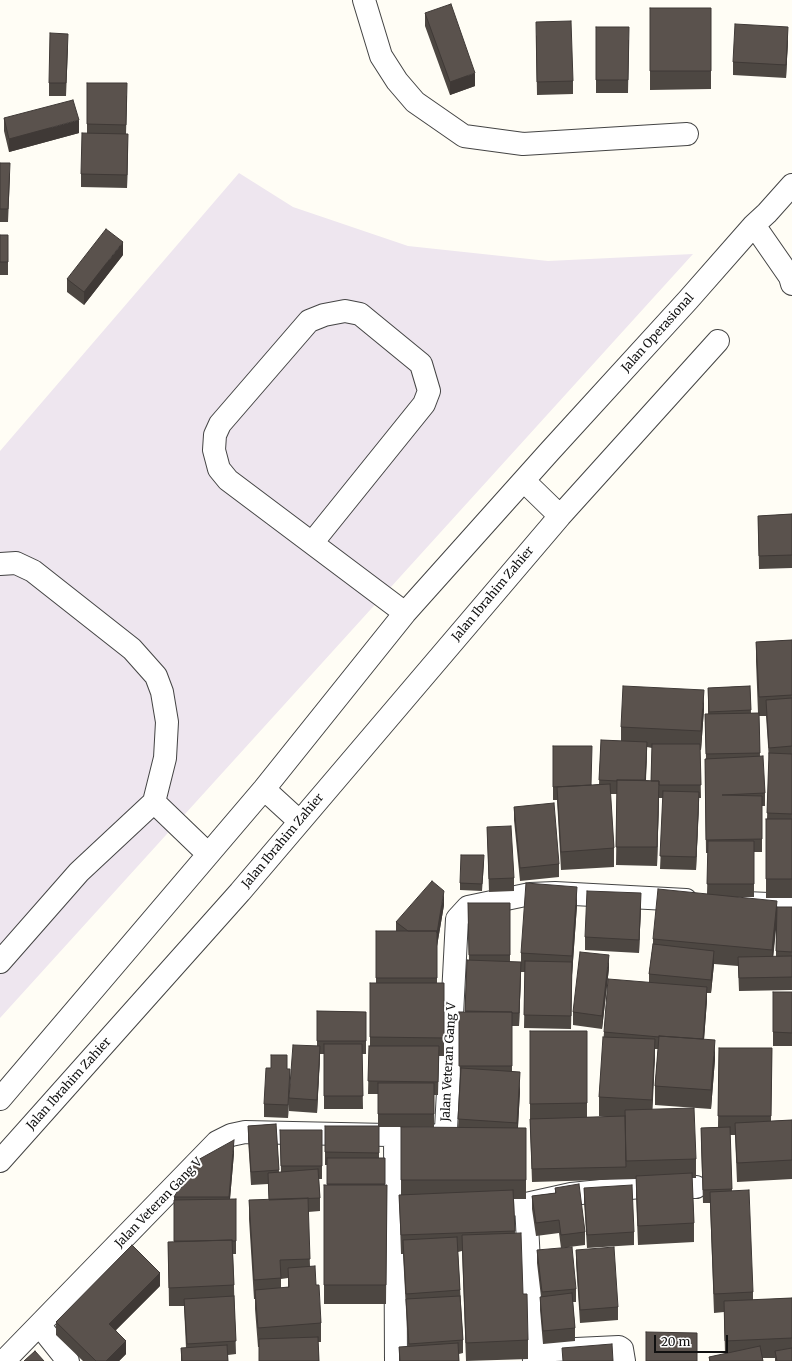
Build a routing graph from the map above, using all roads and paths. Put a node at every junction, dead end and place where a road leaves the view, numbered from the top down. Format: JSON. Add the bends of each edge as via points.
{"nodes":[{"id":1,"x":364,"y":0,"type":"edge"},
{"id":2,"x":687,"y":134,"type":"dead end"},
{"id":3,"x":792,"y":185,"type":"edge"},
{"id":4,"x":754,"y":225,"type":"junction"},
{"id":5,"x":792,"y":284,"type":"edge"},
{"id":6,"x":718,"y":341,"type":"dead end"},
{"id":7,"x":524,"y":481,"type":"junction"},
{"id":8,"x":560,"y":516,"type":"junction"},
{"id":9,"x":312,"y":543,"type":"junction"},
{"id":10,"x":0,"y":564,"type":"edge"},
{"id":11,"x":405,"y":613,"type":"junction"},
{"id":12,"x":264,"y":789,"type":"junction"},
{"id":13,"x":154,"y":802,"type":"junction"},
{"id":14,"x":299,"y":821,"type":"junction"},
{"id":15,"x":207,"y":853,"type":"junction"},
{"id":16,"x":705,"y":901,"type":"edge"},
{"id":17,"x":729,"y":902,"type":"edge"},
{"id":18,"x":792,"y":905,"type":"edge"},
{"id":19,"x":0,"y":962,"type":"edge"},
{"id":20,"x":0,"y":1099,"type":"edge"},
{"id":21,"x":395,"y":1134,"type":"junction"},
{"id":22,"x":0,"y":1161,"type":"edge"},
{"id":23,"x":696,"y":1187,"type":"dead end"},
{"id":24,"x":526,"y":1204,"type":"junction"},
{"id":25,"x":394,"y":1207,"type":"junction"},
{"id":26,"x":40,"y":1326,"type":"junction"},
{"id":27,"x":534,"y":1356,"type":"edge"},
{"id":28,"x":4,"y":1361,"type":"edge"},
{"id":29,"x":68,"y":1361,"type":"edge"},
{"id":30,"x":396,"y":1361,"type":"edge"},
{"id":31,"x":624,"y":1361,"type":"edge"}],
"edges":[{"from":1,"to":2,"type":"street","via":[[382,56],[397,81],[415,102],[464,136],[523,144]]},
{"from":3,"to":4,"type":"street","name":"Jalan Operasional"},
{"from":4,"to":5,"type":"street"},
{"from":4,"to":7,"type":"street","name":"Jalan Operasional"},
{"from":6,"to":8,"type":"street"},
{"from":7,"to":8,"type":"street"},
{"from":7,"to":11,"type":"street"},
{"from":8,"to":14,"type":"street","name":"Jalan Ibrahim Zahier"},
{"from":9,"to":9,"type":"street","via":[[228,480],[219,470],[214,450],[215,435],[220,424],[309,321],[345,311],[360,314],[421,364],[429,391],[424,404]]},
{"from":9,"to":11,"type":"street"},
{"from":10,"to":13,"type":"street","via":[[16,563],[34,570],[132,649],[156,676],[162,692],[167,722],[165,758]]},
{"from":11,"to":12,"type":"street"},
{"from":12,"to":14,"type":"street"},
{"from":12,"to":15,"type":"street"},
{"from":13,"to":15,"type":"street"},
{"from":13,"to":19,"type":"street","via":[[79,872]]},
{"from":14,"to":22,"type":"street","name":"Jalan Ibrahim Zahier","via":[[240,892]]},
{"from":15,"to":20,"type":"street"},
{"from":16,"to":21,"type":"street","name":"Jalan Veteran Gang V","via":[[555,893],[530,894],[468,907],[457,919],[446,1129],[436,1136]]},
{"from":17,"to":18,"type":"street"},
{"from":21,"to":25,"type":"street"},
{"from":21,"to":26,"type":"street","name":"Jalan Veteran Gang V","via":[[245,1132],[217,1142]]},
{"from":23,"to":24,"type":"street","via":[[634,1188],[571,1194]]},
{"from":24,"to":25,"type":"street"},
{"from":24,"to":27,"type":"street"},
{"from":25,"to":30,"type":"street"},
{"from":26,"to":28,"type":"street","name":"Jalan Veteran Gang V"},
{"from":26,"to":29,"type":"street"},
{"from":27,"to":31,"type":"street","via":[[619,1347],[622,1349]]}]}
